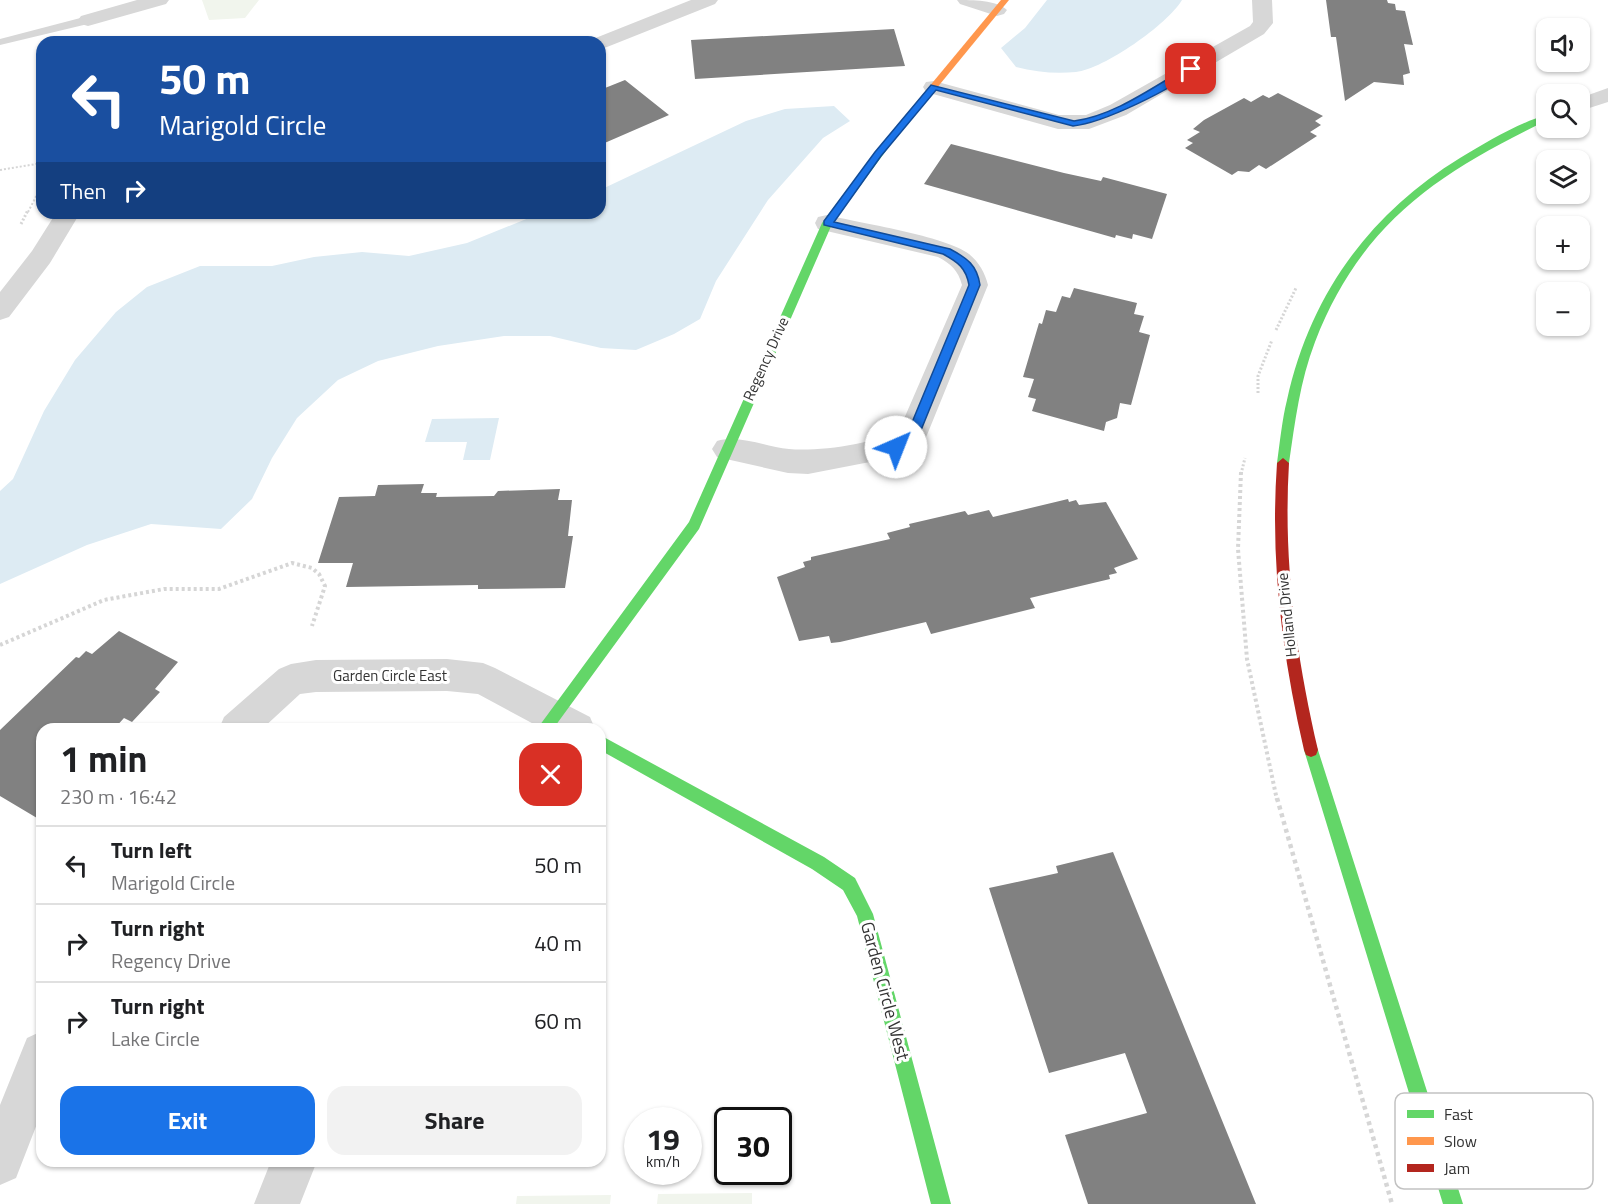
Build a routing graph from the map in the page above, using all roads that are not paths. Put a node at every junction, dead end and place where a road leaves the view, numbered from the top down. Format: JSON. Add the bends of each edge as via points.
{"nodes":[{"id":1,"x":159,"y":0,"type":"edge"},
{"id":2,"x":708,"y":0,"type":"edge"},
{"id":3,"x":967,"y":0,"type":"edge"},
{"id":4,"x":1262,"y":0,"type":"edge"},
{"id":5,"x":1001,"y":5,"type":"edge"},
{"id":6,"x":83,"y":13,"type":"junction"},
{"id":7,"x":93,"y":36,"type":"edge"},
{"id":8,"x":606,"y":41,"type":"edge"},
{"id":9,"x":4,"y":42,"type":"dead end"},
{"id":10,"x":934,"y":87,"type":"junction"},
{"id":11,"x":1608,"y":94,"type":"edge"},
{"id":12,"x":1590,"y":101,"type":"edge"},
{"id":13,"x":1536,"y":122,"type":"edge"},
{"id":14,"x":64,"y":219,"type":"edge"},
{"id":15,"x":827,"y":223,"type":"junction"},
{"id":16,"x":0,"y":311,"type":"edge"},
{"id":17,"x":727,"y":449,"type":"junction"},
{"id":18,"x":244,"y":723,"type":"edge"},
{"id":19,"x":555,"y":723,"type":"edge"},
{"id":20,"x":559,"y":723,"type":"edge"},
{"id":21,"x":606,"y":745,"type":"edge"},
{"id":22,"x":36,"y":1069,"type":"edge"},
{"id":23,"x":1418,"y":1093,"type":"edge"},
{"id":24,"x":0,"y":1162,"type":"edge"},
{"id":25,"x":292,"y":1167,"type":"edge"},
{"id":26,"x":1448,"y":1189,"type":"edge"},
{"id":27,"x":277,"y":1204,"type":"edge"},
{"id":28,"x":941,"y":1204,"type":"edge"},
{"id":29,"x":1453,"y":1204,"type":"edge"}],
"edges":[{"from":1,"to":6,"type":"street"},
{"from":2,"to":8,"type":"street"},
{"from":3,"to":5,"type":"street"},
{"from":4,"to":10,"type":"street","via":[[1263,23],[1257,30],[1118,110],[1089,122],[1058,122]]},
{"from":5,"to":10,"type":"street","name":"Regency Drive"},
{"from":6,"to":7,"type":"street"},
{"from":6,"to":9,"type":"lane"},
{"from":10,"to":15,"type":"street","name":"Regency Drive"},
{"from":11,"to":12,"type":"street"},
{"from":13,"to":23,"type":"street","name":"Holland Drive","via":[[1461,158],[1385,218],[1337,286],[1315,331],[1299,368],[1287,435],[1281,534],[1291,655],[1332,819]]},
{"from":14,"to":16,"type":"street"},
{"from":15,"to":17,"type":"street","name":"Regency Drive"},
{"from":15,"to":17,"type":"street","via":[[946,251],[972,271],[975,285],[912,435],[896,447],[808,462]]},
{"from":17,"to":20,"type":"street","name":"Regency Drive","via":[[694,525]]},
{"from":18,"to":19,"type":"street","name":"Garden Circle East","via":[[291,680],[316,676],[447,675],[483,679]]},
{"from":21,"to":28,"type":"street","name":"Garden Circle West","via":[[818,862],[849,884],[865,914]]},
{"from":22,"to":24,"type":"street"},
{"from":25,"to":27,"type":"street"},
{"from":26,"to":29,"type":"street","name":"Holland Drive"}]}
